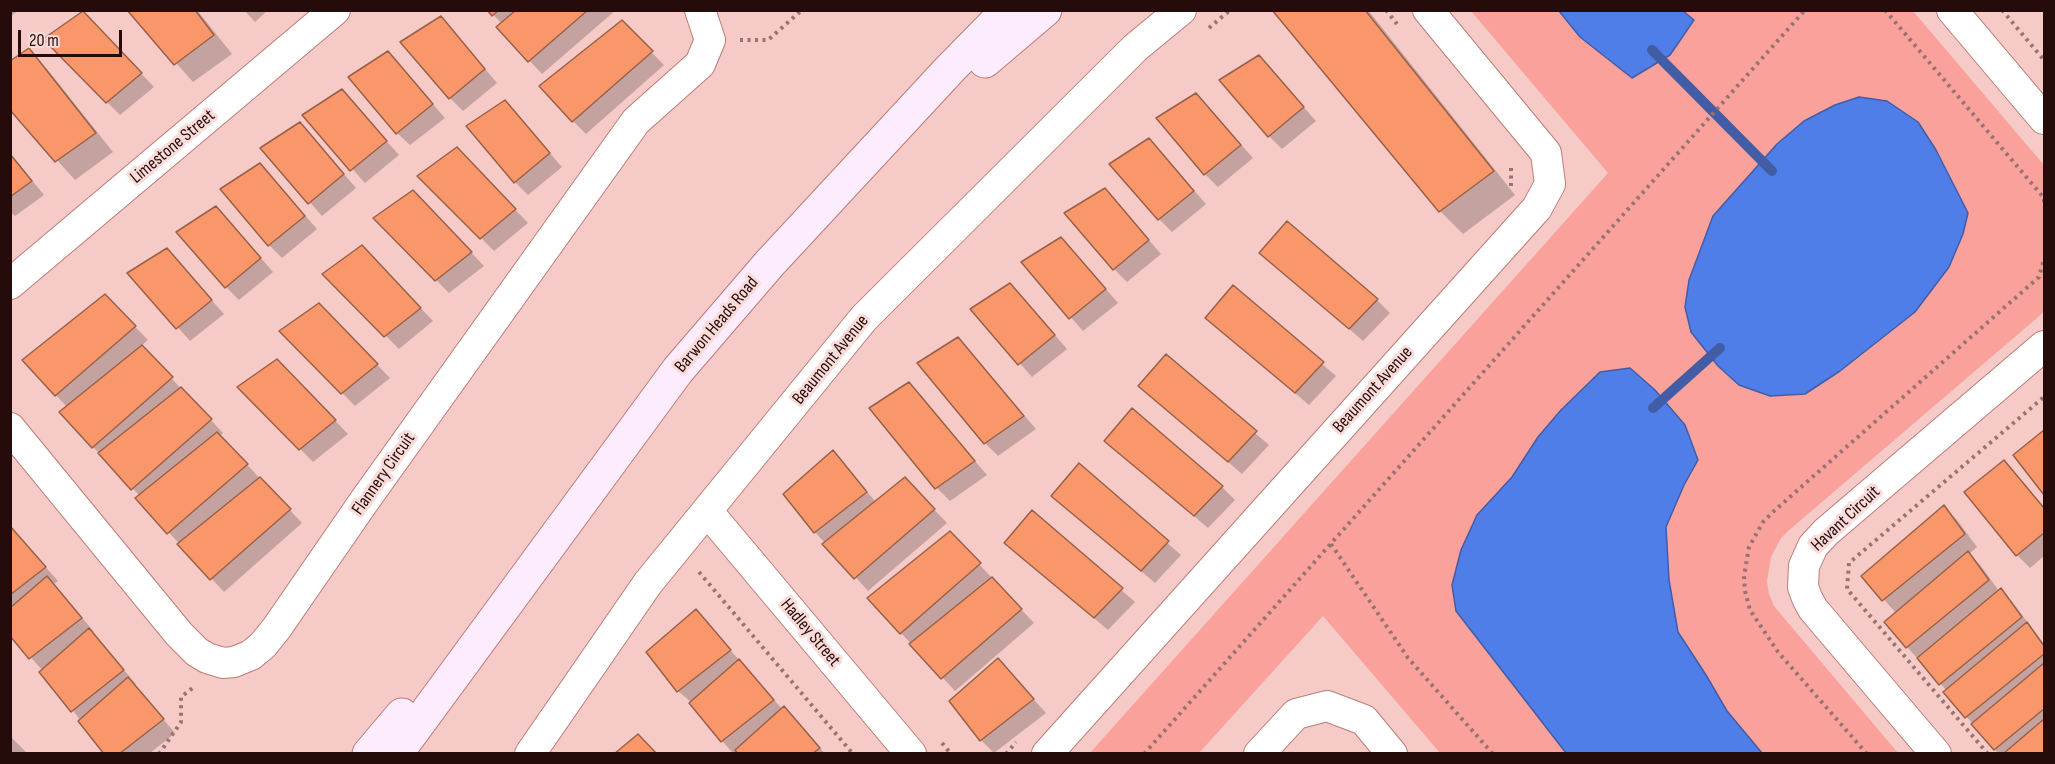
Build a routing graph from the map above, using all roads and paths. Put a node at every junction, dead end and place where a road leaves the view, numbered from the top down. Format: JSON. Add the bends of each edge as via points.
{"nodes":[{"id":1,"x":335,"y":10,"type":"edge"},
{"id":2,"x":700,"y":10,"type":"edge"},
{"id":3,"x":802,"y":10,"type":"edge"},
{"id":4,"x":1008,"y":10,"type":"edge"},
{"id":5,"x":1045,"y":10,"type":"edge"},
{"id":6,"x":1181,"y":10,"type":"edge"},
{"id":7,"x":1230,"y":10,"type":"edge"},
{"id":8,"x":1386,"y":10,"type":"edge"},
{"id":9,"x":1428,"y":10,"type":"edge"},
{"id":10,"x":1805,"y":10,"type":"edge"},
{"id":11,"x":1885,"y":10,"type":"edge"},
{"id":12,"x":1952,"y":10,"type":"edge"},
{"id":13,"x":2002,"y":10,"type":"edge"},
{"id":14,"x":1400,"y":28,"type":"dead end"},
{"id":15,"x":1203,"y":33,"type":"dead end"},
{"id":16,"x":710,"y":39,"type":"junction"},
{"id":17,"x":2044,"y":60,"type":"edge"},
{"id":18,"x":2044,"y":119,"type":"edge"},
{"id":19,"x":1511,"y":161,"type":"dead end"},
{"id":20,"x":852,"y":174,"type":"junction"},
{"id":21,"x":1510,"y":194,"type":"dead end"},
{"id":22,"x":2044,"y":203,"type":"edge"},
{"id":23,"x":10,"y":284,"type":"edge"},
{"id":24,"x":2044,"y":346,"type":"edge"},
{"id":25,"x":2044,"y":397,"type":"edge"},
{"id":26,"x":10,"y":428,"type":"edge"},
{"id":27,"x":594,"y":486,"type":"junction"},
{"id":28,"x":708,"y":512,"type":"junction"},
{"id":29,"x":1331,"y":544,"type":"junction"},
{"id":30,"x":699,"y":572,"type":"dead end"},
{"id":31,"x":223,"y":663,"type":"junction"},
{"id":32,"x":1017,"y":742,"type":"dead end"},
{"id":33,"x":159,"y":753,"type":"edge"},
{"id":34,"x":369,"y":753,"type":"edge"},
{"id":35,"x":396,"y":753,"type":"edge"},
{"id":36,"x":530,"y":753,"type":"edge"},
{"id":37,"x":853,"y":753,"type":"edge"},
{"id":38,"x":911,"y":753,"type":"edge"},
{"id":39,"x":1006,"y":753,"type":"edge"},
{"id":40,"x":1047,"y":753,"type":"edge"},
{"id":41,"x":1144,"y":753,"type":"edge"},
{"id":42,"x":1259,"y":753,"type":"edge"},
{"id":43,"x":1392,"y":753,"type":"edge"},
{"id":44,"x":1493,"y":753,"type":"edge"},
{"id":45,"x":1936,"y":753,"type":"edge"},
{"id":46,"x":1988,"y":753,"type":"edge"}],
"edges":[{"from":1,"to":23,"type":"street","name":"Limestone Street"},
{"from":2,"to":16,"type":"street"},
{"from":3,"to":16,"type":"path","via":[[768,40]]},
{"from":4,"to":20,"type":"main road","name":"Barwon Heads Road"},
{"from":5,"to":20,"type":"main road","name":"Barwon Heads Road"},
{"from":6,"to":28,"type":"street","name":"Beaumont Avenue","via":[[1135,48],[864,318]]},
{"from":7,"to":15,"type":"path"},
{"from":8,"to":14,"type":"path"},
{"from":9,"to":40,"type":"street","name":"Beaumont Avenue","via":[[1546,153],[1550,184],[1537,208]]},
{"from":10,"to":29,"type":"path"},
{"from":11,"to":22,"type":"path","via":[[2044,198]]},
{"from":12,"to":18,"type":"street"},
{"from":13,"to":17,"type":"path"},
{"from":16,"to":31,"type":"street","name":"Flannery Circuit","via":[[700,64],[636,121],[268,640],[251,655]]},
{"from":19,"to":21,"type":"path"},
{"from":20,"to":27,"type":"main road","name":"Barwon Heads Road","via":[[678,370]]},
{"from":24,"to":45,"type":"street","name":"Havant Circuit","via":[[1826,532],[1813,546],[1804,566],[1803,587],[1813,609]]},
{"from":25,"to":46,"type":"path","via":[[1849,563],[1847,589]]},
{"from":26,"to":31,"type":"street","via":[[179,634],[202,656]]},
{"from":27,"to":34,"type":"main road","name":"Barwon Heads Road"},
{"from":27,"to":35,"type":"main road","name":"Barwon Heads Road"},
{"from":28,"to":36,"type":"street","name":"Beaumont Avenue","via":[[648,582]]},
{"from":28,"to":38,"type":"street","name":"Hadley Street"},
{"from":29,"to":41,"type":"path"},
{"from":29,"to":44,"type":"path","via":[[1408,658]]},
{"from":30,"to":37,"type":"path"},
{"from":31,"to":33,"type":"path","via":[[181,697],[182,722]]},
{"from":32,"to":39,"type":"path"},
{"from":42,"to":43,"type":"street","via":[[1296,714],[1327,706],[1364,720]]}]}
